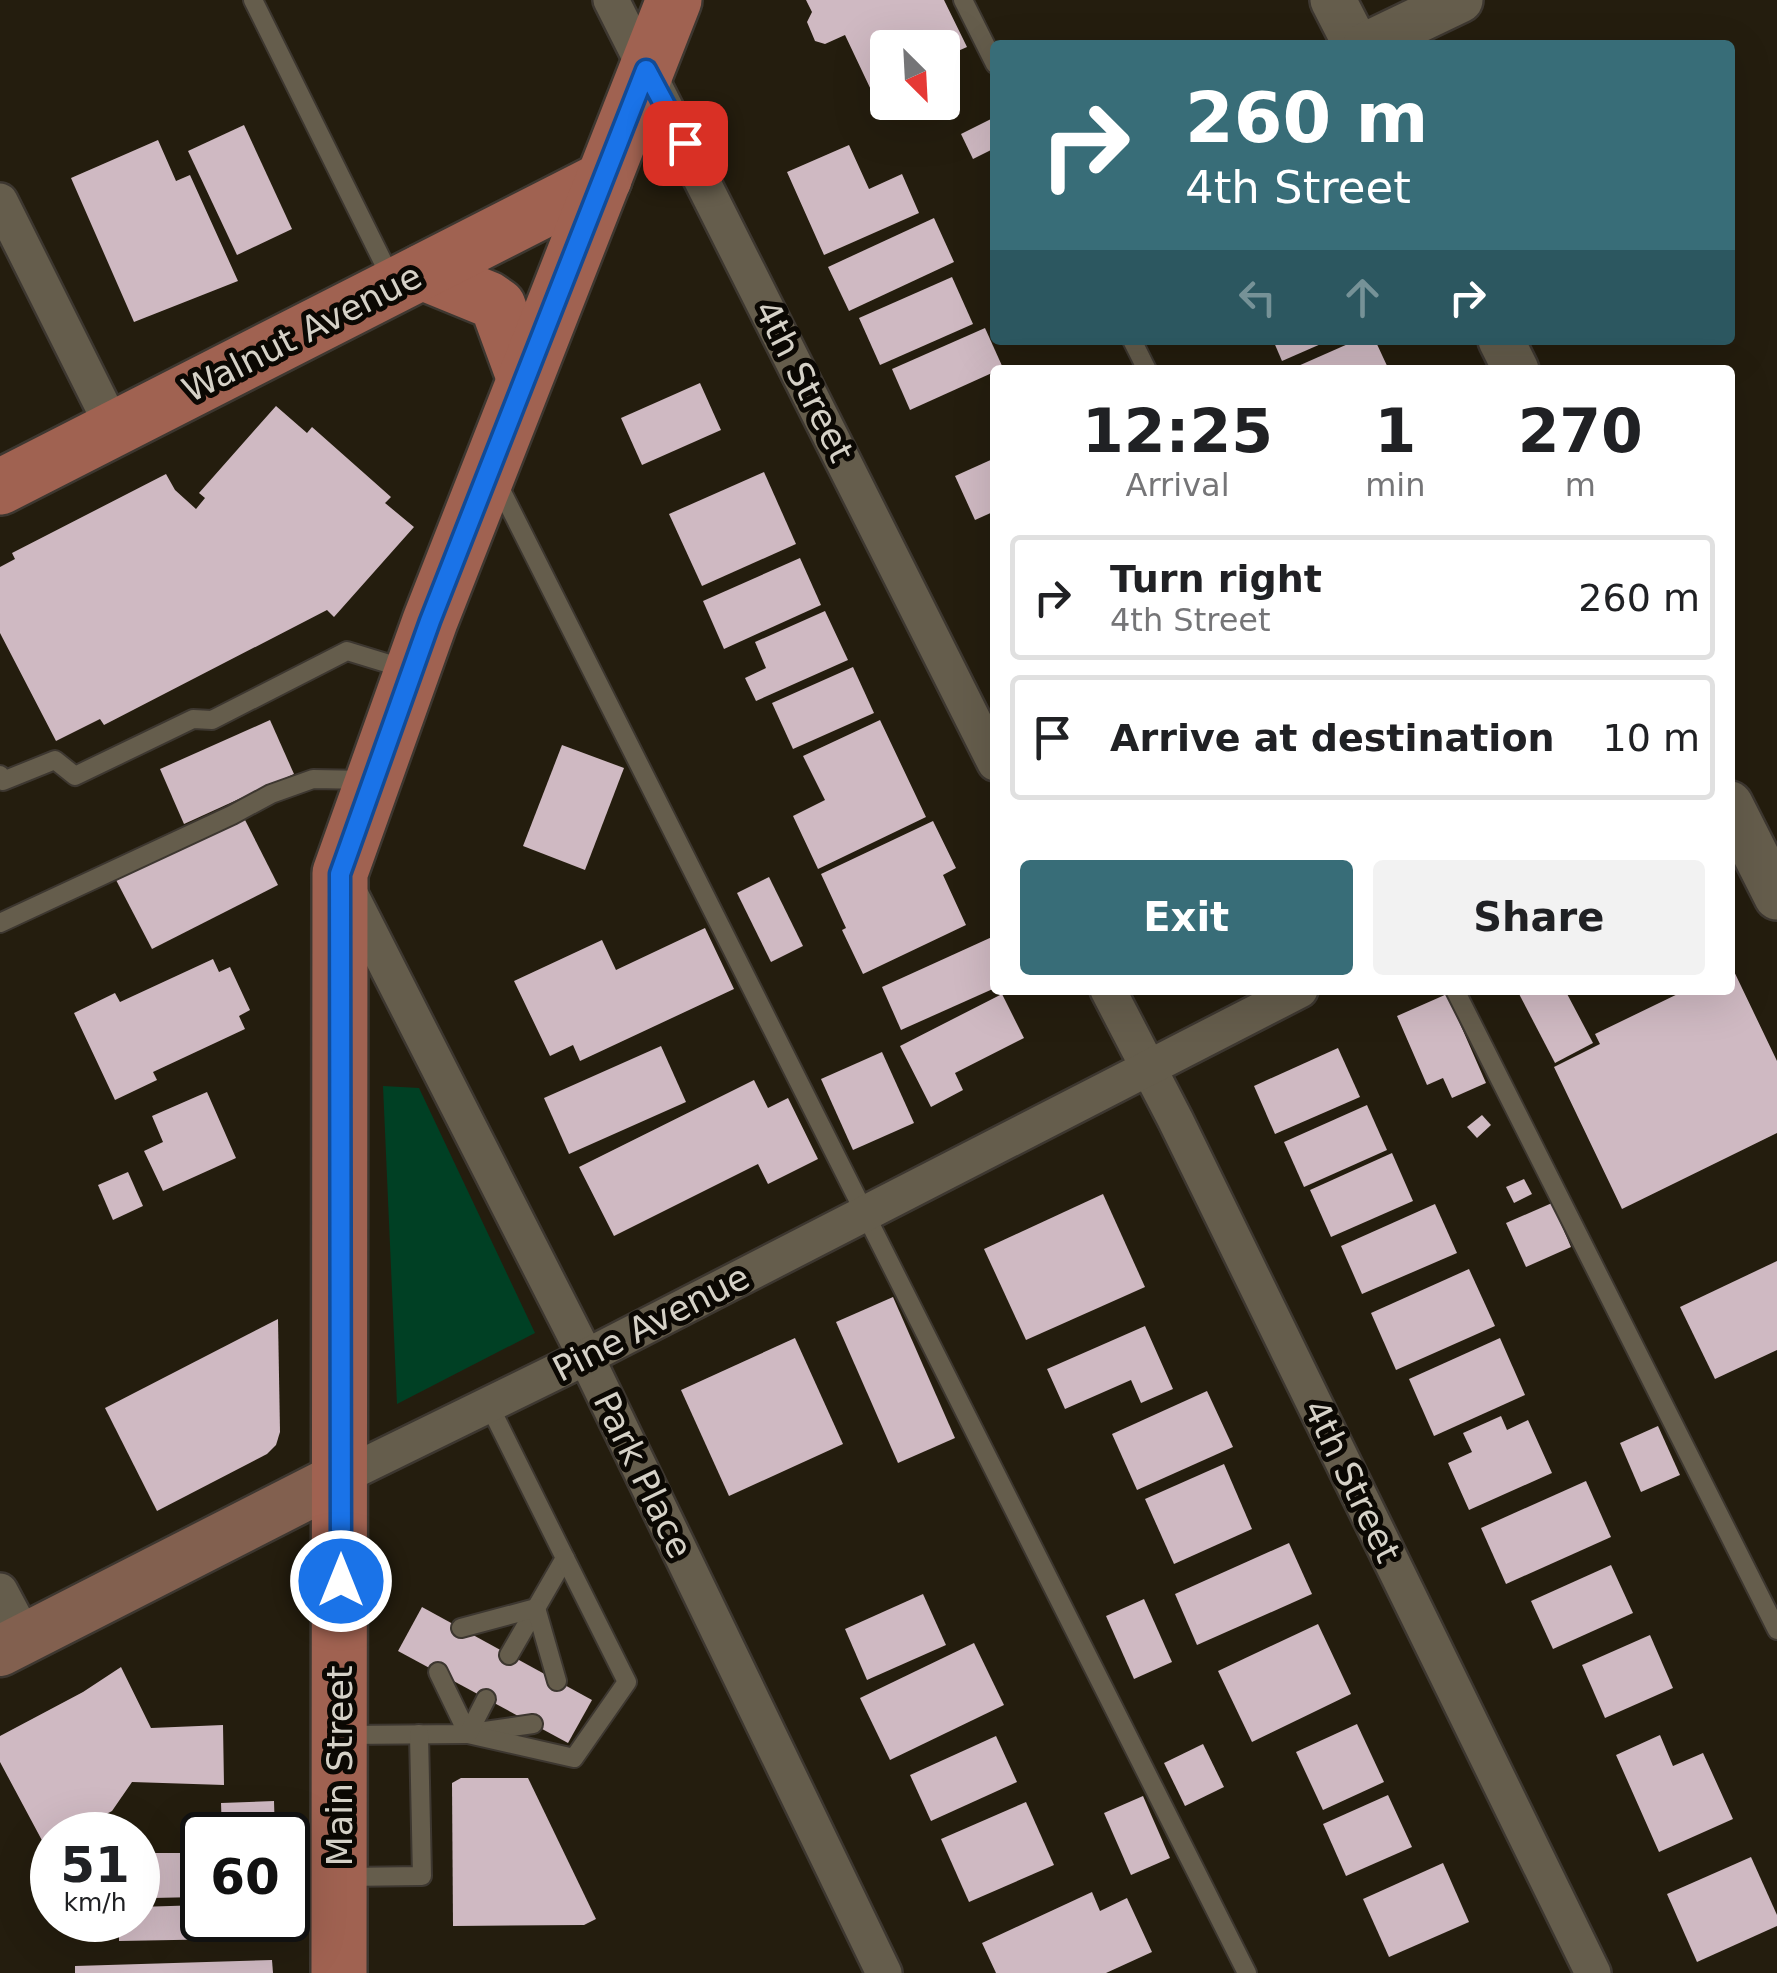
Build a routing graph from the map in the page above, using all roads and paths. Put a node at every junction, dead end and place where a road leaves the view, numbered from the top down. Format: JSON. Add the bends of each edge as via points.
{"nodes":[{"id":1,"x":254,"y":0,"type":"edge"},
{"id":2,"x":611,"y":0,"type":"edge"},
{"id":3,"x":674,"y":0,"type":"edge"},
{"id":4,"x":963,"y":0,"type":"edge"},
{"id":5,"x":1333,"y":0,"type":"edge"},
{"id":6,"x":1460,"y":0,"type":"edge"},
{"id":7,"x":1353,"y":40,"type":"edge"},
{"id":8,"x":1376,"y":40,"type":"edge"},
{"id":9,"x":990,"y":54,"type":"edge"},
{"id":10,"x":646,"y":70,"type":"junction"},
{"id":11,"x":604,"y":179,"type":"junction"},
{"id":12,"x":0,"y":201,"type":"edge"},
{"id":13,"x":409,"y":279,"type":"junction"},
{"id":14,"x":524,"y":377,"type":"junction"},
{"id":15,"x":114,"y":429,"type":"junction"},
{"id":16,"x":490,"y":467,"type":"junction"},
{"id":17,"x":0,"y":487,"type":"edge"},
{"id":18,"x":412,"y":671,"type":"junction"},
{"id":19,"x":990,"y":753,"type":"edge"},
{"id":20,"x":0,"y":775,"type":"edge"},
{"id":21,"x":373,"y":780,"type":"junction"},
{"id":22,"x":1735,"y":814,"type":"edge"},
{"id":23,"x":340,"y":874,"type":"junction"},
{"id":24,"x":1777,"y":897,"type":"edge"},
{"id":25,"x":0,"y":923,"type":"edge"},
{"id":26,"x":1111,"y":995,"type":"edge"},
{"id":27,"x":1290,"y":995,"type":"edge"},
{"id":28,"x":1458,"y":995,"type":"edge"},
{"id":29,"x":1149,"y":1068,"type":"junction"},
{"id":30,"x":866,"y":1212,"type":"junction"},
{"id":31,"x":586,"y":1358,"type":"junction"},
{"id":32,"x":489,"y":1404,"type":"junction"},
{"id":33,"x":341,"y":1478,"type":"junction"},
{"id":34,"x":565,"y":1558,"type":"junction"},
{"id":35,"x":0,"y":1592,"type":"edge"},
{"id":36,"x":536,"y":1608,"type":"junction"},
{"id":37,"x":461,"y":1628,"type":"dead end"},
{"id":38,"x":1777,"y":1630,"type":"edge"},
{"id":39,"x":12,"y":1644,"type":"edge"},
{"id":40,"x":509,"y":1655,"type":"dead end"},
{"id":41,"x":438,"y":1672,"type":"dead end"},
{"id":42,"x":557,"y":1681,"type":"dead end"},
{"id":43,"x":486,"y":1699,"type":"dead end"},
{"id":44,"x":532,"y":1724,"type":"dead end"},
{"id":45,"x":419,"y":1734,"type":"junction"},
{"id":46,"x":468,"y":1734,"type":"junction"},
{"id":47,"x":340,"y":1735,"type":"junction"},
{"id":48,"x":339,"y":1877,"type":"junction"},
{"id":49,"x":339,"y":1973,"type":"edge"},
{"id":50,"x":884,"y":1973,"type":"edge"},
{"id":51,"x":1248,"y":1973,"type":"edge"},
{"id":52,"x":1593,"y":1973,"type":"edge"}],
"edges":[{"from":1,"to":13,"type":"lane"},
{"from":2,"to":10,"type":"street","name":"4th Street"},
{"from":3,"to":10,"type":"main road","name":"Main Street"},
{"from":4,"to":9,"type":"lane"},
{"from":5,"to":7,"type":"street"},
{"from":6,"to":8,"type":"street"},
{"from":10,"to":11,"type":"main road","name":"Main Street"},
{"from":10,"to":19,"type":"street","name":"4th Street"},
{"from":11,"to":13,"type":"main road","name":"Walnut Avenue"},
{"from":11,"to":14,"type":"main road","name":"Main Street"},
{"from":12,"to":15,"type":"street"},
{"from":13,"to":14,"type":"main road","via":[[498,306]]},
{"from":13,"to":15,"type":"main road","name":"Walnut Avenue"},
{"from":14,"to":16,"type":"main road","name":"Main Street"},
{"from":15,"to":17,"type":"main road","name":"Walnut Avenue"},
{"from":16,"to":18,"type":"main road","name":"Main Street"},
{"from":16,"to":30,"type":"lane"},
{"from":18,"to":20,"type":"lane","via":[[347,651],[212,720],[193,720],[75,776],[55,760],[3,780]]},
{"from":18,"to":21,"type":"main road","name":"Main Street"},
{"from":21,"to":23,"type":"main road","name":"Main Street"},
{"from":21,"to":25,"type":"lane","via":[[314,779],[271,794]]},
{"from":22,"to":24,"type":"street"},
{"from":23,"to":31,"type":"street","name":"Park Place"},
{"from":23,"to":33,"type":"main road","name":"Main Street"},
{"from":26,"to":29,"type":"street","name":"4th Street"},
{"from":27,"to":29,"type":"street","name":"Pine Avenue"},
{"from":28,"to":38,"type":"lane"},
{"from":29,"to":30,"type":"street","name":"Pine Avenue"},
{"from":29,"to":52,"type":"street","name":"4th Street"},
{"from":30,"to":31,"type":"street","name":"Pine Avenue"},
{"from":30,"to":51,"type":"lane"},
{"from":31,"to":32,"type":"street","name":"Pine Avenue"},
{"from":31,"to":50,"type":"street","name":"Park Place"},
{"from":32,"to":33,"type":"street","name":"Pine Avenue"},
{"from":32,"to":34,"type":"lane"},
{"from":33,"to":39,"type":"main road","name":"Pine Avenue"},
{"from":33,"to":47,"type":"main road","name":"Main Street"},
{"from":34,"to":36,"type":"lane"},
{"from":34,"to":46,"type":"lane","via":[[627,1682],[574,1758]]},
{"from":35,"to":39,"type":"street"},
{"from":36,"to":37,"type":"lane"},
{"from":36,"to":40,"type":"lane"},
{"from":36,"to":42,"type":"lane"},
{"from":41,"to":46,"type":"lane"},
{"from":43,"to":46,"type":"lane"},
{"from":44,"to":46,"type":"lane"},
{"from":45,"to":46,"type":"lane"},
{"from":45,"to":47,"type":"lane"},
{"from":45,"to":48,"type":"lane","via":[[422,1876]]},
{"from":47,"to":48,"type":"main road","name":"Main Street"},
{"from":48,"to":49,"type":"main road","name":"Main Street"}]}
